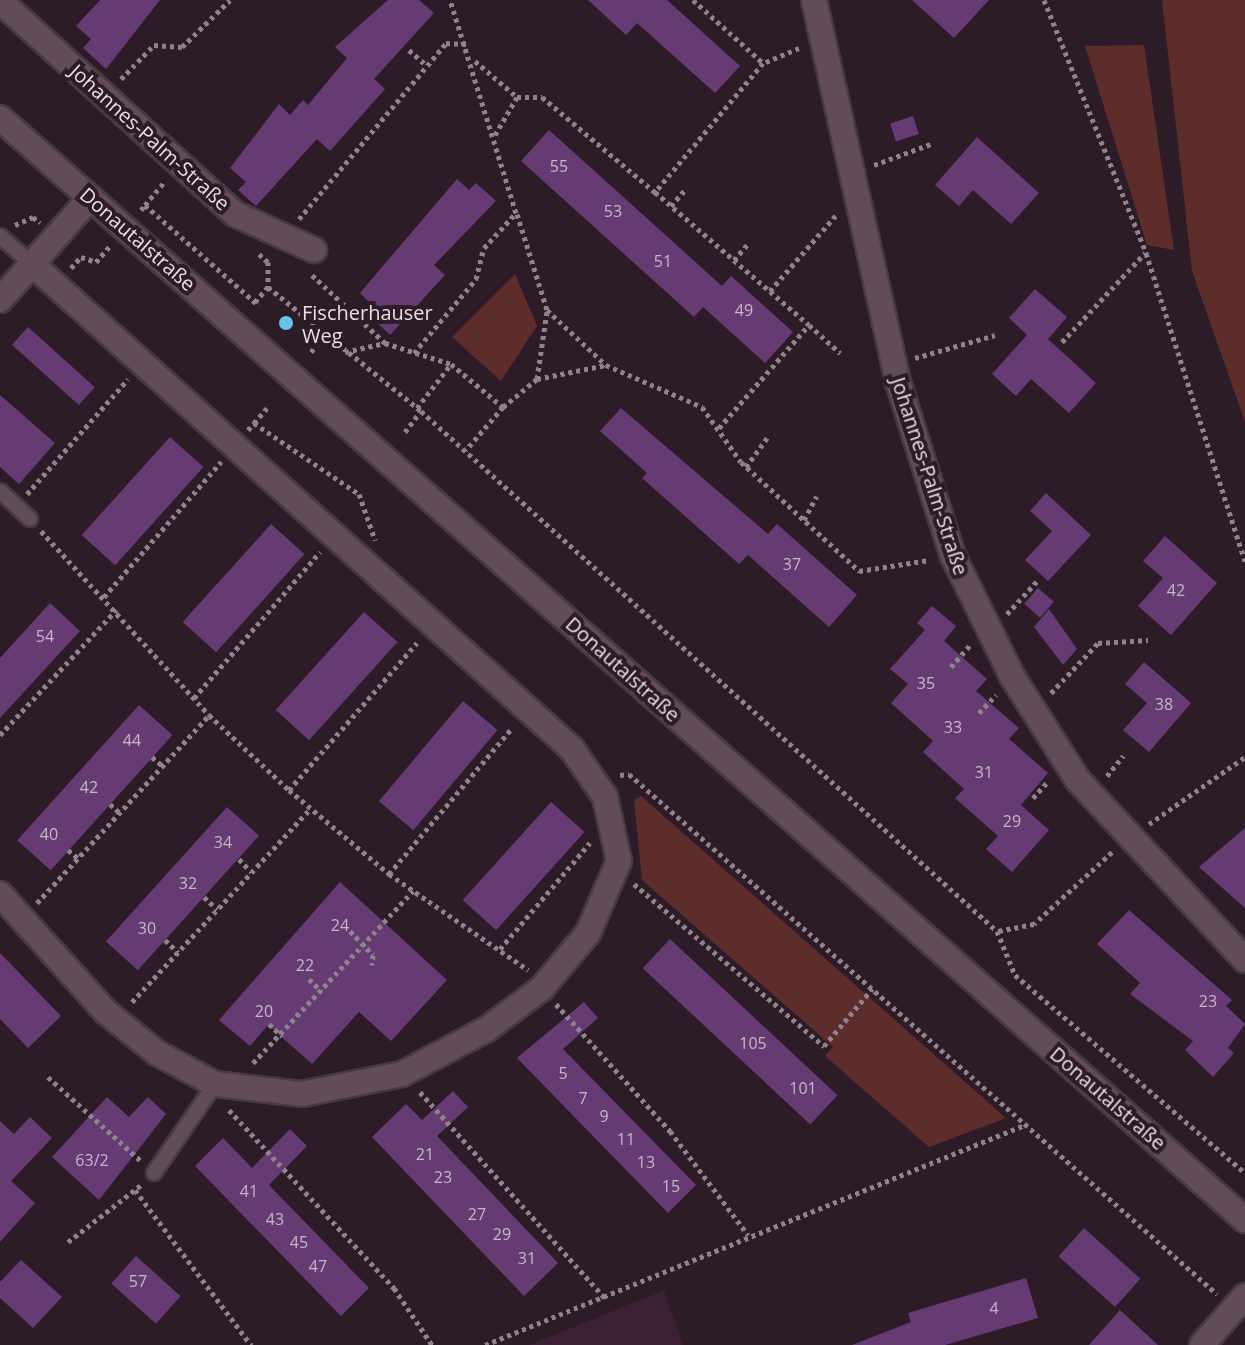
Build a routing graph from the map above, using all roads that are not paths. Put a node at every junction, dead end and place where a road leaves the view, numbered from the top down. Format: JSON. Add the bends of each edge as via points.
{"nodes":[{"id":1,"x":814,"y":0,"type":"edge"},
{"id":2,"x":0,"y":1,"type":"edge"},
{"id":3,"x":0,"y":118,"type":"edge"},
{"id":4,"x":91,"y":197,"type":"junction"},
{"id":5,"x":0,"y":236,"type":"edge"},
{"id":6,"x":314,"y":250,"type":"dead end"},
{"id":7,"x":32,"y":264,"type":"junction"},
{"id":8,"x":0,"y":300,"type":"edge"},
{"id":9,"x":0,"y":491,"type":"edge"},
{"id":10,"x":30,"y":519,"type":"road end"},
{"id":11,"x":0,"y":894,"type":"edge"},
{"id":12,"x":1245,"y":960,"type":"edge"},
{"id":13,"x":221,"y":1086,"type":"junction"},
{"id":14,"x":154,"y":1173,"type":"road end"},
{"id":15,"x":1245,"y":1220,"type":"edge"},
{"id":16,"x":1239,"y":1302,"type":"edge"},
{"id":17,"x":1202,"y":1345,"type":"edge"}],
"edges":[{"from":1,"to":12,"type":"street","name":"Johannes-Palm-Straße","via":[[894,364],[953,556],[984,624],[1034,711],[1128,839]]},
{"from":2,"to":6,"type":"street","name":"Johannes-Palm-Straße","via":[[235,214]]},
{"from":3,"to":4,"type":"street","name":"Donautalstraße"},
{"from":4,"to":7,"type":"street"},
{"from":4,"to":15,"type":"street","name":"Donautalstraße"},
{"from":5,"to":7,"type":"lane"},
{"from":7,"to":8,"type":"street"},
{"from":7,"to":13,"type":"street","via":[[528,709],[595,779],[612,816],[618,871],[597,920],[544,986],[462,1045],[402,1074],[302,1094]]},
{"from":9,"to":10,"type":"lane"},
{"from":11,"to":13,"type":"street","via":[[115,1020]]},
{"from":13,"to":14,"type":"lane"},
{"from":16,"to":17,"type":"street"}]}
